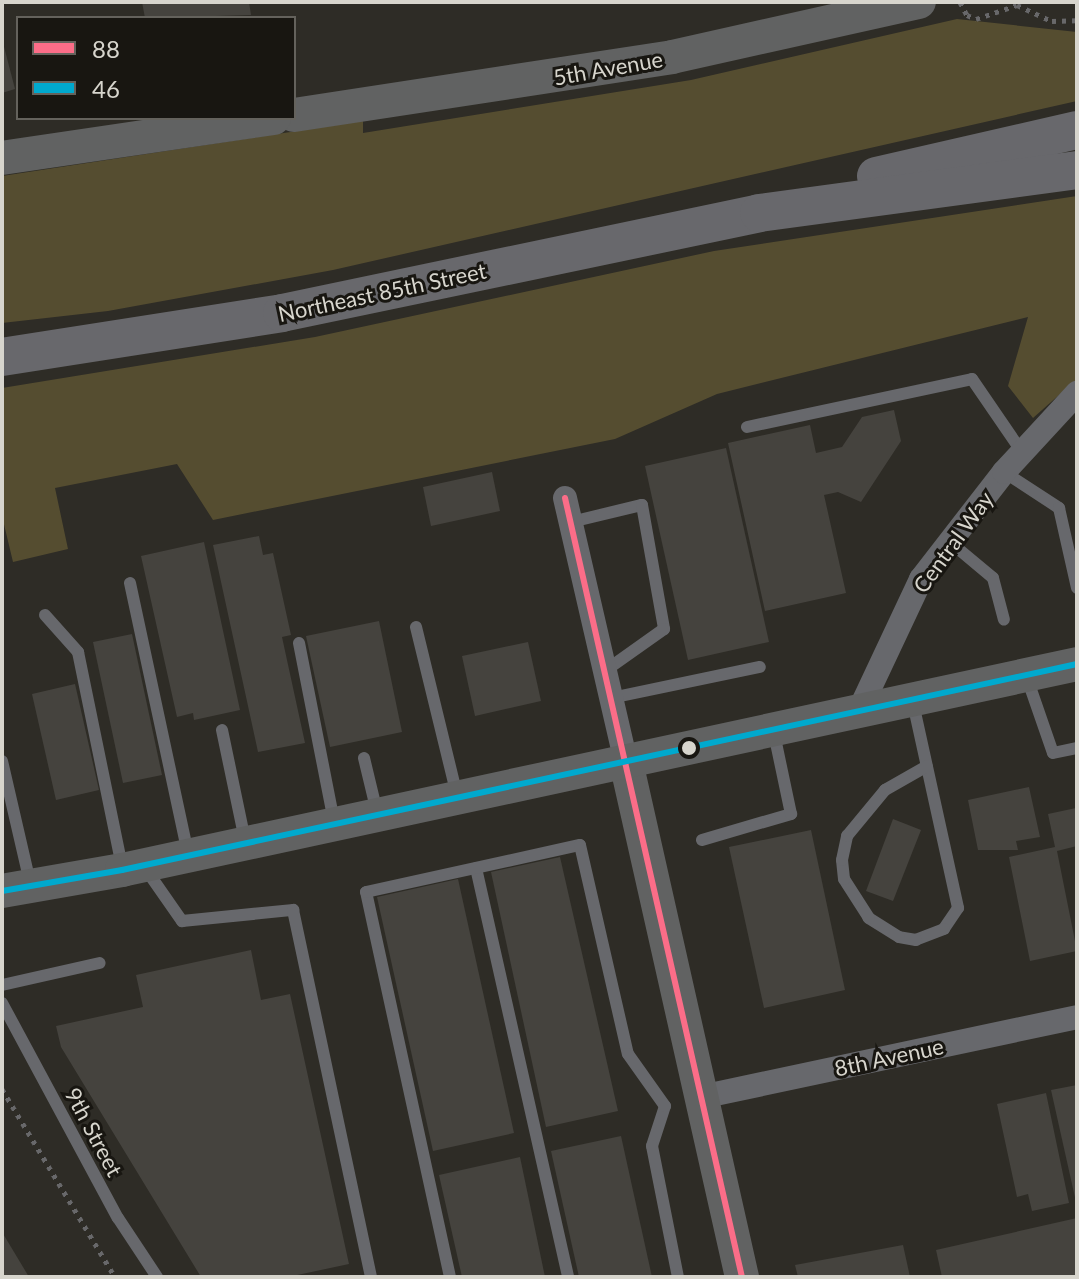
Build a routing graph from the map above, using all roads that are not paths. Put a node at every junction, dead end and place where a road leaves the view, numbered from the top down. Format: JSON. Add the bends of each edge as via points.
{"nodes":[{"id":1,"x":919,"y":2,"type":"edge"},
{"id":2,"x":296,"y":115,"type":"edge"},
{"id":3,"x":260,"y":120,"type":"edge"},
{"id":4,"x":1077,"y":130,"type":"edge"},
{"id":5,"x":2,"y":158,"type":"edge"},
{"id":6,"x":1077,"y":170,"type":"edge"},
{"id":7,"x":759,"y":213,"type":"junction"},
{"id":8,"x":2,"y":357,"type":"edge"},
{"id":9,"x":1077,"y":393,"type":"edge"},
{"id":10,"x":747,"y":427,"type":"dead end"},
{"id":11,"x":1022,"y":452,"type":"junction"},
{"id":12,"x":1004,"y":472,"type":"junction"},
{"id":13,"x":565,"y":498,"type":"dead end"},
{"id":14,"x":571,"y":522,"type":"junction"},
{"id":15,"x":950,"y":542,"type":"junction"},
{"id":16,"x":130,"y":583,"type":"dead end"},
{"id":17,"x":1077,"y":588,"type":"edge"},
{"id":18,"x":45,"y":615,"type":"dead end"},
{"id":19,"x":1004,"y":620,"type":"dead end"},
{"id":20,"x":416,"y":627,"type":"dead end"},
{"id":21,"x":299,"y":643,"type":"dead end"},
{"id":22,"x":1077,"y":664,"type":"edge"},
{"id":23,"x":760,"y":667,"type":"dead end"},
{"id":24,"x":605,"y":671,"type":"junction"},
{"id":25,"x":1026,"y":675,"type":"junction"},
{"id":26,"x":611,"y":698,"type":"junction"},
{"id":27,"x":913,"y":700,"type":"junction"},
{"id":28,"x":859,"y":711,"type":"junction"},
{"id":29,"x":222,"y":730,"type":"dead end"},
{"id":30,"x":774,"y":730,"type":"junction"},
{"id":31,"x":1077,"y":748,"type":"edge"},
{"id":32,"x":364,"y":758,"type":"dead end"},
{"id":33,"x":2,"y":761,"type":"edge"},
{"id":34,"x":626,"y":762,"type":"junction"},
{"id":35,"x":927,"y":766,"type":"junction"},
{"id":36,"x":458,"y":798,"type":"junction"},
{"id":37,"x":378,"y":815,"type":"junction"},
{"id":38,"x":335,"y":824,"type":"junction"},
{"id":39,"x":702,"y":840,"type":"dead end"},
{"id":40,"x":246,"y":843,"type":"junction"},
{"id":41,"x":189,"y":856,"type":"junction"},
{"id":42,"x":133,"y":868,"type":"junction"},
{"id":43,"x":476,"y":868,"type":"junction"},
{"id":44,"x":16,"y":888,"type":"edge"},
{"id":45,"x":100,"y":963,"type":"dead end"},
{"id":46,"x":2,"y":985,"type":"edge"},
{"id":47,"x":2,"y":1003,"type":"edge"},
{"id":48,"x":1077,"y":1017,"type":"edge"},
{"id":49,"x":683,"y":1101,"type":"junction"},
{"id":50,"x":157,"y":1277,"type":"edge"},
{"id":51,"x":371,"y":1277,"type":"edge"},
{"id":52,"x":450,"y":1277,"type":"edge"},
{"id":53,"x":568,"y":1277,"type":"edge"},
{"id":54,"x":678,"y":1277,"type":"edge"},
{"id":55,"x":742,"y":1277,"type":"edge"}],
"edges":[{"from":1,"to":2,"type":"street","name":"5th Avenue","via":[[672,57]]},
{"from":3,"to":5,"type":"street"},
{"from":4,"to":7,"type":"main road","name":"Northeast 85th Street","via":[[846,182]]},
{"from":6,"to":7,"type":"main road","name":"Northeast 85th Street"},
{"from":7,"to":8,"type":"main road","name":"Northeast 85th Street","via":[[282,313]]},
{"from":9,"to":11,"type":"street","name":"Central Way"},
{"from":10,"to":11,"type":"lane","via":[[972,379]]},
{"from":11,"to":12,"type":"street","name":"Central Way"},
{"from":12,"to":15,"type":"street","name":"Central Way"},
{"from":12,"to":17,"type":"lane","via":[[1059,508]]},
{"from":13,"to":14,"type":"street"},
{"from":14,"to":24,"type":"street"},
{"from":14,"to":24,"type":"lane","via":[[642,505],[664,629]]},
{"from":15,"to":19,"type":"lane","via":[[993,578]]},
{"from":15,"to":28,"type":"street","name":"Central Way","via":[[921,579]]},
{"from":16,"to":41,"type":"lane"},
{"from":18,"to":42,"type":"lane","via":[[78,652]]},
{"from":20,"to":36,"type":"lane"},
{"from":21,"to":38,"type":"lane"},
{"from":22,"to":25,"type":"street"},
{"from":23,"to":26,"type":"lane"},
{"from":24,"to":26,"type":"street"},
{"from":25,"to":27,"type":"street"},
{"from":25,"to":31,"type":"lane","via":[[1053,753]]},
{"from":26,"to":34,"type":"street"},
{"from":27,"to":28,"type":"street"},
{"from":27,"to":35,"type":"lane"},
{"from":28,"to":30,"type":"street"},
{"from":29,"to":40,"type":"lane"},
{"from":30,"to":34,"type":"street"},
{"from":30,"to":39,"type":"lane","via":[[791,814]]},
{"from":32,"to":37,"type":"lane"},
{"from":33,"to":44,"type":"lane"},
{"from":34,"to":36,"type":"street"},
{"from":34,"to":49,"type":"street"},
{"from":35,"to":35,"type":"lane","via":[[958,908],[944,929],[916,940],[899,937],[869,918],[844,879],[842,860],[847,836],[885,790]]},
{"from":36,"to":37,"type":"street"},
{"from":37,"to":38,"type":"street"},
{"from":38,"to":40,"type":"street"},
{"from":40,"to":41,"type":"street"},
{"from":41,"to":42,"type":"street"},
{"from":42,"to":44,"type":"street"},
{"from":42,"to":51,"type":"lane","via":[[182,921],[293,910]]},
{"from":43,"to":49,"type":"lane","via":[[580,845],[628,1054]]},
{"from":43,"to":52,"type":"lane","via":[[366,892]]},
{"from":43,"to":53,"type":"lane"},
{"from":45,"to":46,"type":"lane"},
{"from":47,"to":50,"type":"lane","name":"9th Street","via":[[118,1218]]},
{"from":48,"to":49,"type":"street","name":"8th Avenue"},
{"from":49,"to":54,"type":"lane","via":[[652,1146]]},
{"from":49,"to":55,"type":"street"}]}
